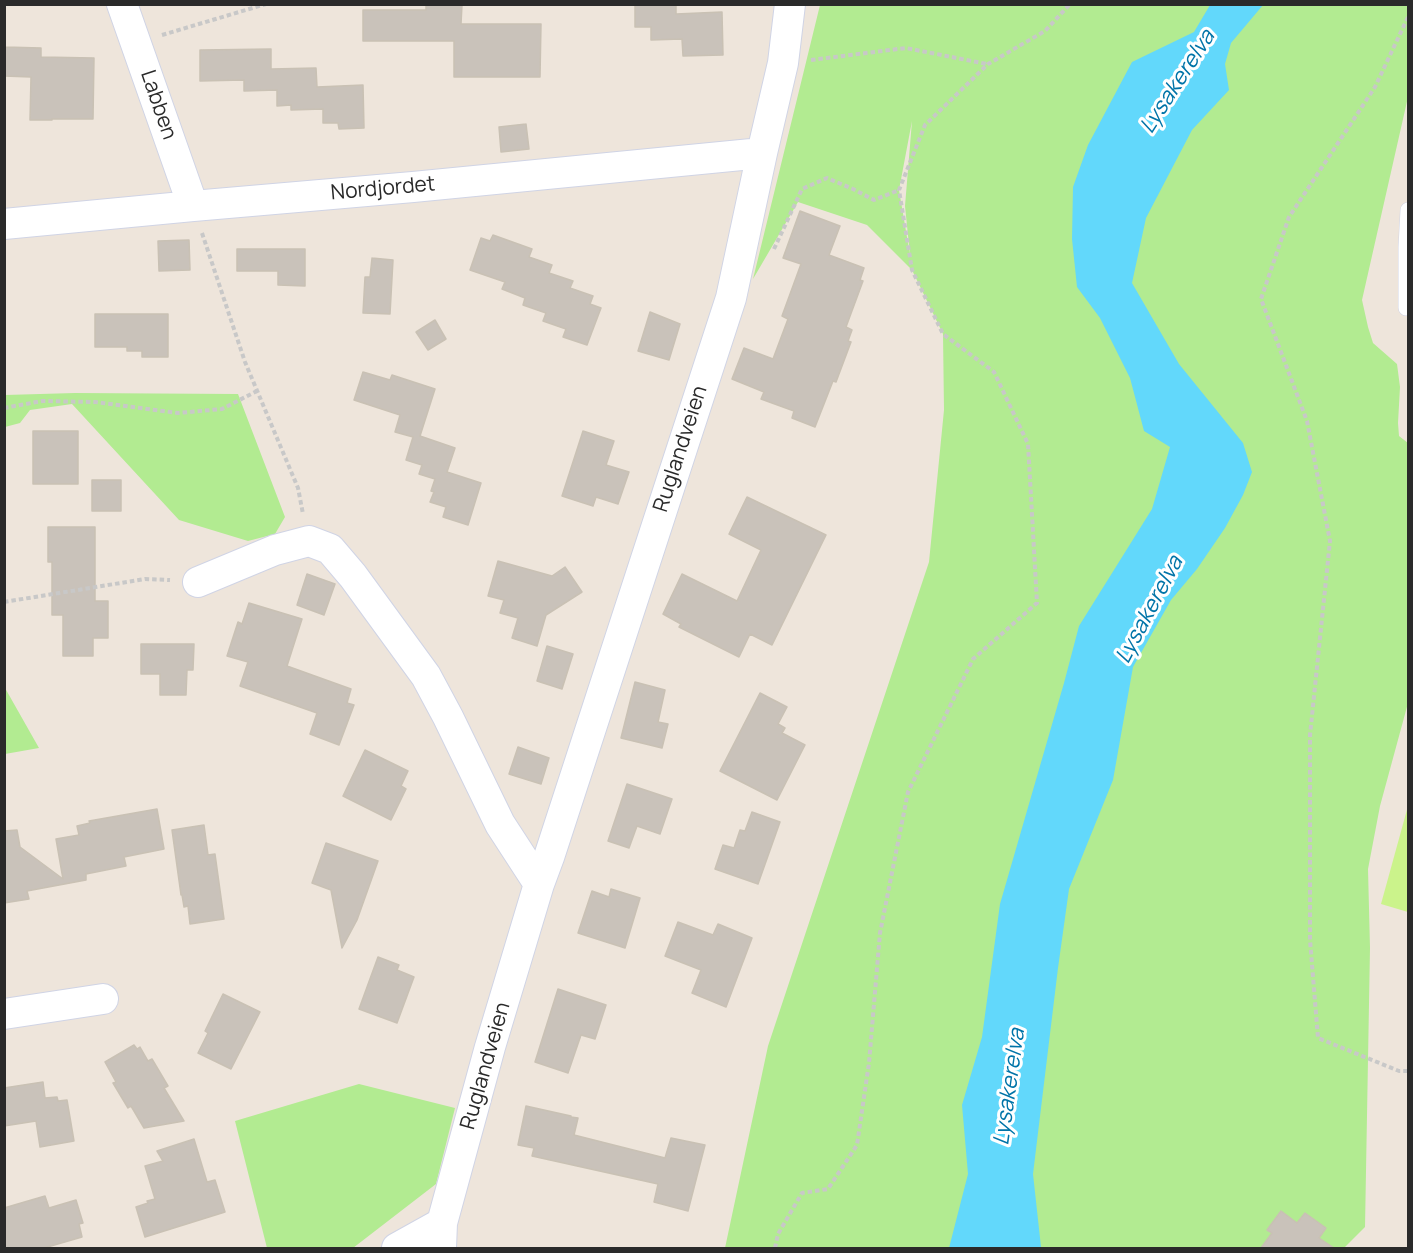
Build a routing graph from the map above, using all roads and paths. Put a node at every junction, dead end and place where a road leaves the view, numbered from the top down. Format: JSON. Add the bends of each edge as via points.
{"nodes":[{"id":1,"x":122,"y":4,"type":"edge"},
{"id":2,"x":266,"y":4,"type":"edge"},
{"id":3,"x":790,"y":4,"type":"edge"},
{"id":4,"x":1070,"y":4,"type":"edge"},
{"id":5,"x":1408,"y":17,"type":"edge"},
{"id":6,"x":136,"y":43,"type":"junction"},
{"id":7,"x":783,"y":63,"type":"junction"},
{"id":8,"x":988,"y":64,"type":"junction"},
{"id":9,"x":762,"y":153,"type":"junction"},
{"id":10,"x":899,"y":189,"type":"junction"},
{"id":11,"x":193,"y":206,"type":"junction"},
{"id":12,"x":1408,"y":210,"type":"edge"},
{"id":13,"x":4,"y":224,"type":"edge"},
{"id":14,"x":773,"y":250,"type":"dead end"},
{"id":15,"x":1406,"y":308,"type":"dead end"},
{"id":16,"x":257,"y":391,"type":"junction"},
{"id":17,"x":4,"y":408,"type":"edge"},
{"id":18,"x":309,"y":541,"type":"junction"},
{"id":19,"x":198,"y":582,"type":"joint"},
{"id":20,"x":4,"y":602,"type":"edge"},
{"id":21,"x":539,"y":884,"type":"junction"},
{"id":22,"x":103,"y":999,"type":"dead end"},
{"id":23,"x":4,"y":1014,"type":"edge"},
{"id":24,"x":1408,"y":1071,"type":"edge"},
{"id":25,"x":442,"y":1236,"type":"edge"},
{"id":26,"x":397,"y":1248,"type":"edge"},
{"id":27,"x":775,"y":1248,"type":"edge"}],
"edges":[{"from":1,"to":6,"type":"street","name":"Labben"},
{"from":2,"to":6,"type":"path"},
{"from":3,"to":7,"type":"street","name":"Ruglandveien"},
{"from":4,"to":8,"type":"path","via":[[1045,31]]},
{"from":5,"to":24,"type":"path","via":[[1375,87],[1289,218],[1261,299],[1307,421],[1330,541],[1310,735],[1310,940],[1318,1038],[1399,1071]]},
{"from":6,"to":11,"type":"street","name":"Labben"},
{"from":7,"to":8,"type":"path","via":[[906,48]]},
{"from":7,"to":9,"type":"street","name":"Ruglandveien"},
{"from":8,"to":10,"type":"path","via":[[926,125]]},
{"from":9,"to":11,"type":"street","name":"Nordjordet"},
{"from":9,"to":21,"type":"street","name":"Ruglandveien","via":[[731,298]]},
{"from":10,"to":14,"type":"path","via":[[874,200],[827,178],[802,189]]},
{"from":10,"to":27,"type":"path","via":[[912,270],[943,334],[994,372],[1028,444],[1037,603],[974,659],[908,792],[880,933],[869,1063],[857,1144],[828,1189],[802,1193],[778,1234]]},
{"from":11,"to":13,"type":"street","name":"Nordjordet"},
{"from":11,"to":16,"type":"path"},
{"from":12,"to":15,"type":"lane"},
{"from":16,"to":17,"type":"path","via":[[222,409],[178,413],[96,402],[42,401]]},
{"from":16,"to":18,"type":"path","via":[[297,488]]},
{"from":18,"to":19,"type":"street","via":[[275,550]]},
{"from":18,"to":21,"type":"street","via":[[330,549],[426,676],[500,824]]},
{"from":19,"to":20,"type":"path","via":[[145,579]]},
{"from":21,"to":25,"type":"street","name":"Ruglandveien","via":[[490,1047]]},
{"from":22,"to":23,"type":"street"},
{"from":25,"to":26,"type":"street"}]}
